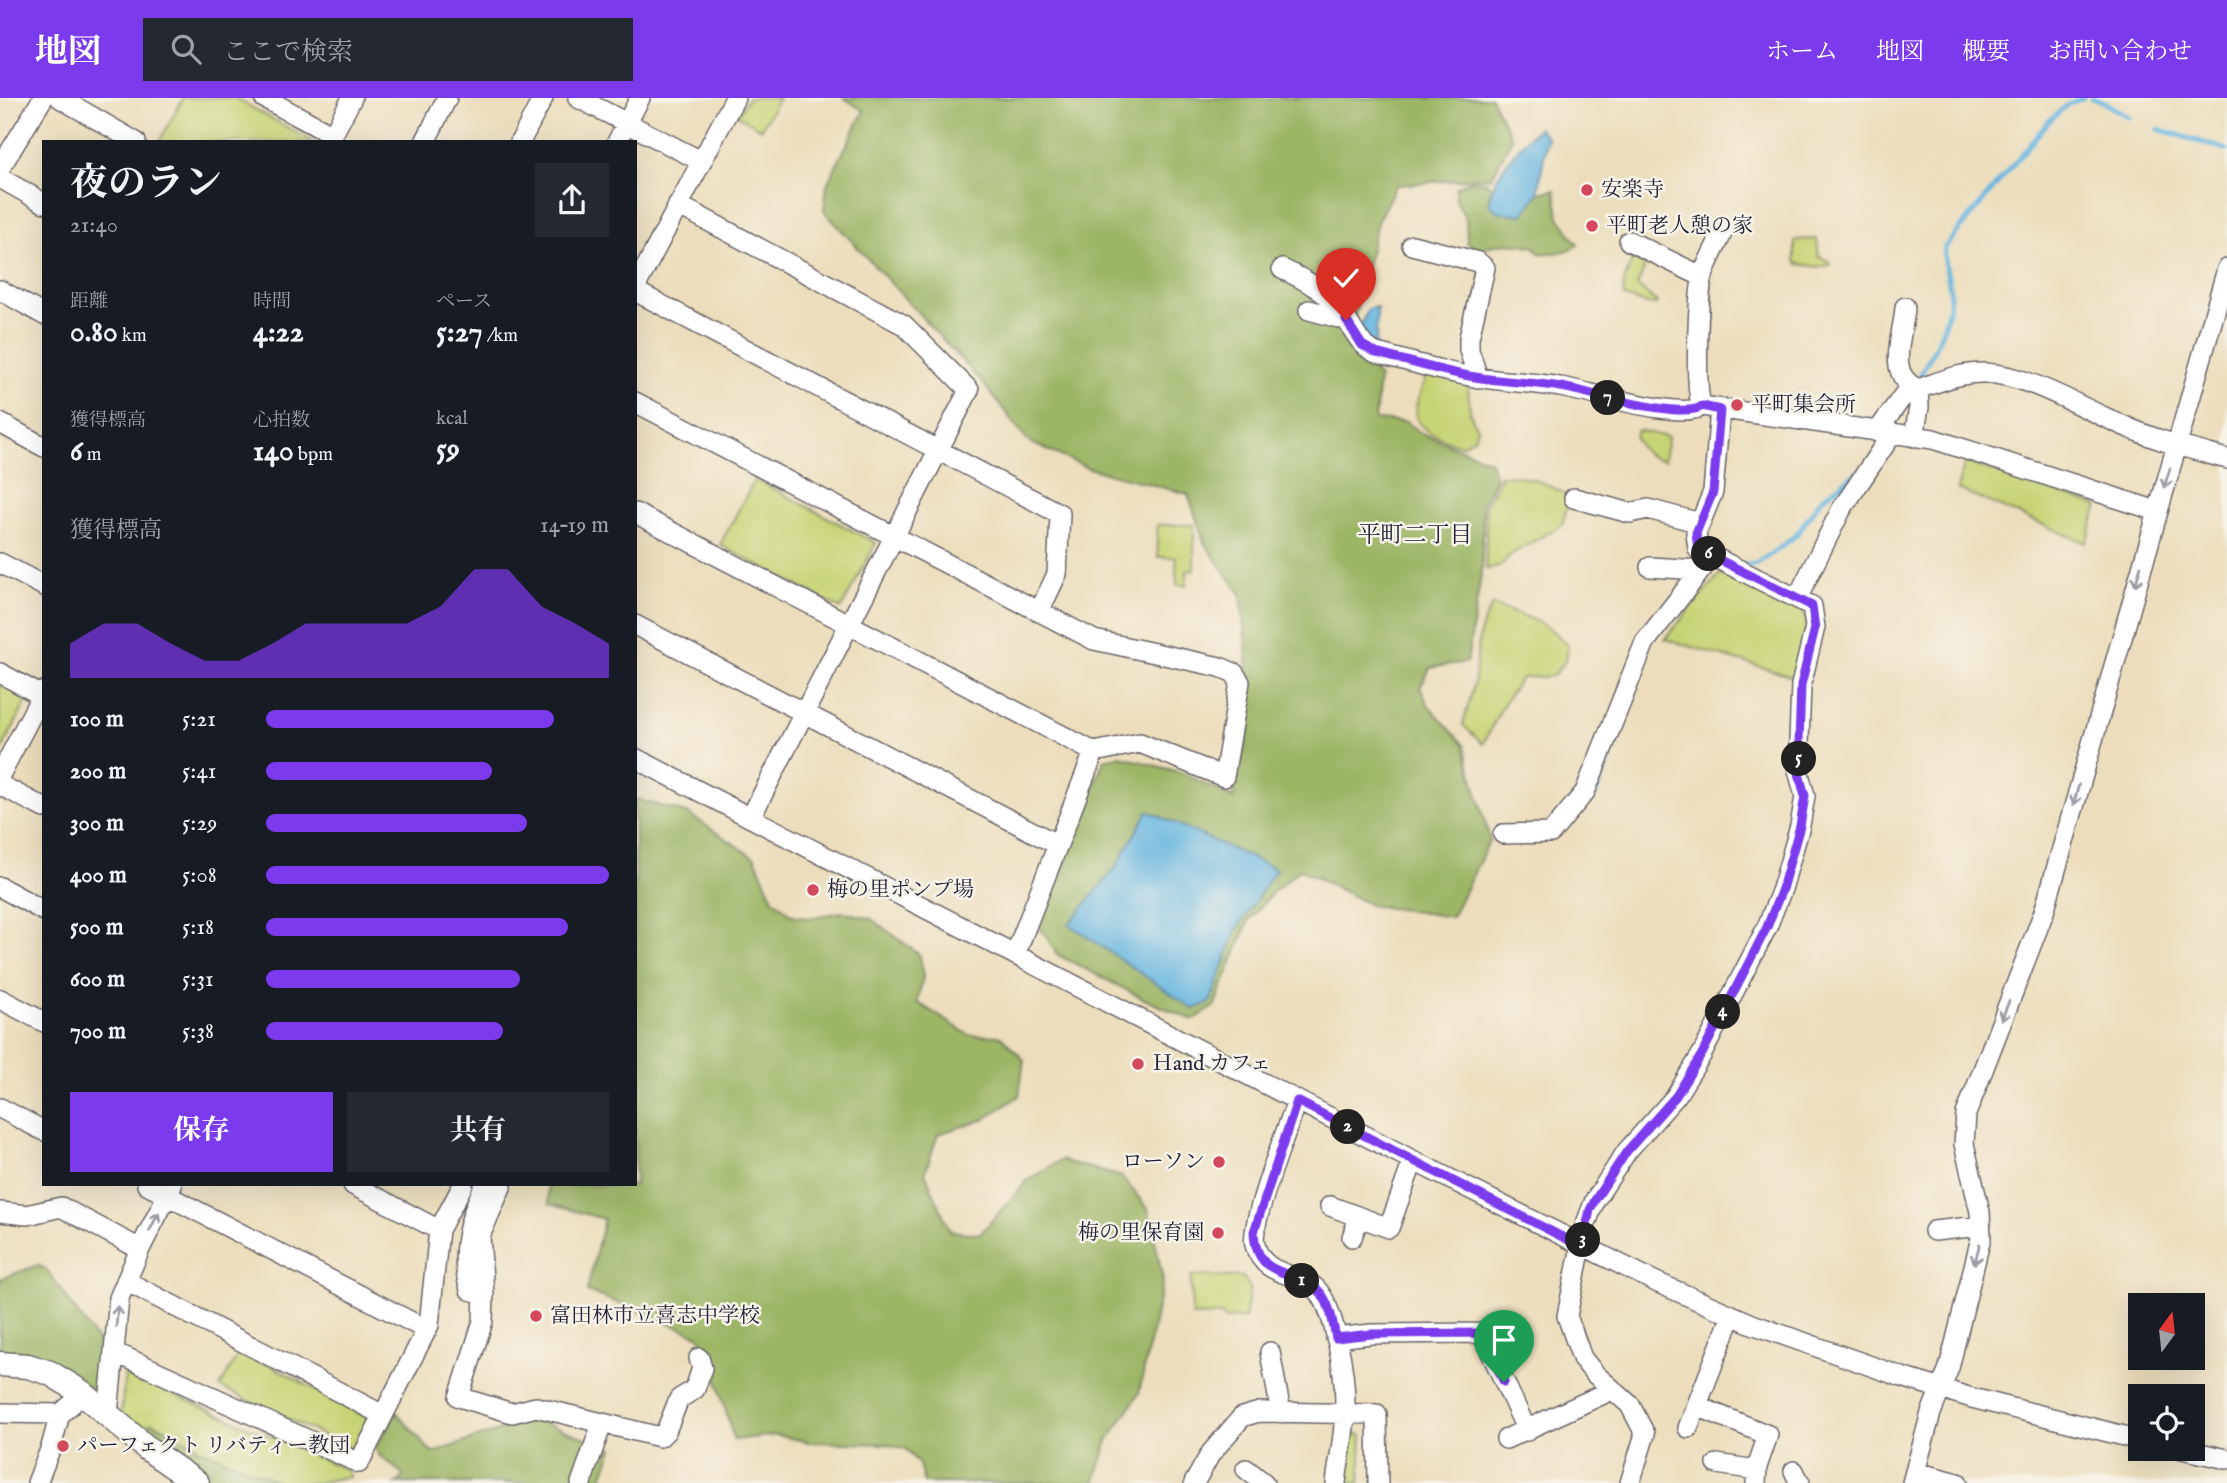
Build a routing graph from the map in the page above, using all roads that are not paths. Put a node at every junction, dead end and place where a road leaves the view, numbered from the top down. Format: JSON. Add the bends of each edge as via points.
{"nodes":[{"id":1,"x":43,"y":98,"type":"edge"},
{"id":2,"x":60,"y":98,"type":"edge"},
{"id":3,"x":264,"y":98,"type":"edge"},
{"id":4,"x":352,"y":98,"type":"edge"},
{"id":5,"x":447,"y":98,"type":"edge"},
{"id":6,"x":543,"y":98,"type":"edge"},
{"id":7,"x":578,"y":98,"type":"edge"},
{"id":8,"x":640,"y":98,"type":"edge"},
{"id":9,"x":735,"y":98,"type":"edge"},
{"id":10,"x":627,"y":123,"type":"junction"},
{"id":11,"x":331,"y":138,"type":"edge"},
{"id":12,"x":133,"y":140,"type":"edge"},
{"id":13,"x":426,"y":140,"type":"edge"},
{"id":14,"x":521,"y":140,"type":"edge"},
{"id":15,"x":618,"y":140,"type":"edge"},
{"id":16,"x":701,"y":161,"type":"junction"},
{"id":17,"x":0,"y":168,"type":"edge"},
{"id":18,"x":0,"y":178,"type":"edge"},
{"id":19,"x":42,"y":202,"type":"edge"},
{"id":20,"x":678,"y":205,"type":"junction"},
{"id":21,"x":1723,"y":231,"type":"dead end"},
{"id":22,"x":1629,"y":241,"type":"dead end"},
{"id":23,"x":1412,"y":244,"type":"dead end"},
{"id":24,"x":1282,"y":269,"type":"dead end"},
{"id":25,"x":2227,"y":269,"type":"edge"},
{"id":26,"x":1703,"y":277,"type":"junction"},
{"id":27,"x":637,"y":285,"type":"edge"},
{"id":28,"x":0,"y":290,"type":"edge"},
{"id":29,"x":637,"y":290,"type":"edge"},
{"id":30,"x":1905,"y":307,"type":"dead end"},
{"id":31,"x":1309,"y":310,"type":"dead end"},
{"id":32,"x":42,"y":314,"type":"edge"},
{"id":33,"x":1346,"y":320,"type":"junction"},
{"id":34,"x":1478,"y":377,"type":"junction"},
{"id":35,"x":1914,"y":388,"type":"junction"},
{"id":36,"x":637,"y":403,"type":"edge"},
{"id":37,"x":1711,"y":408,"type":"junction"},
{"id":38,"x":0,"y":423,"type":"edge"},
{"id":39,"x":1884,"y":433,"type":"junction"},
{"id":40,"x":1914,"y":437,"type":"junction"},
{"id":41,"x":42,"y":446,"type":"edge"},
{"id":42,"x":2177,"y":446,"type":"junction"},
{"id":43,"x":938,"y":450,"type":"junction"},
{"id":44,"x":2227,"y":459,"type":"edge"},
{"id":45,"x":1574,"y":498,"type":"dead end"},
{"id":46,"x":2157,"y":511,"type":"junction"},
{"id":47,"x":637,"y":514,"type":"edge"},
{"id":48,"x":1700,"y":523,"type":"junction"},
{"id":49,"x":893,"y":536,"type":"junction"},
{"id":50,"x":1710,"y":561,"type":"junction"},
{"id":51,"x":0,"y":563,"type":"edge"},
{"id":52,"x":1650,"y":567,"type":"dead end"},
{"id":53,"x":42,"y":585,"type":"edge"},
{"id":54,"x":1798,"y":597,"type":"junction"},
{"id":55,"x":1039,"y":612,"type":"junction"},
{"id":56,"x":848,"y":624,"type":"junction"},
{"id":57,"x":637,"y":626,"type":"edge"},
{"id":58,"x":0,"y":673,"type":"edge"},
{"id":59,"x":42,"y":694,"type":"edge"},
{"id":60,"x":42,"y":696,"type":"edge"},
{"id":61,"x":803,"y":712,"type":"junction"},
{"id":62,"x":1094,"y":752,"type":"junction"},
{"id":63,"x":637,"y":759,"type":"edge"},
{"id":64,"x":0,"y":775,"type":"edge"},
{"id":65,"x":0,"y":785,"type":"edge"},
{"id":66,"x":42,"y":807,"type":"edge"},
{"id":67,"x":751,"y":817,"type":"junction"},
{"id":68,"x":1503,"y":834,"type":"dead end"},
{"id":69,"x":1058,"y":845,"type":"junction"},
{"id":70,"x":0,"y":887,"type":"edge"},
{"id":71,"x":42,"y":910,"type":"edge"},
{"id":72,"x":1015,"y":955,"type":"junction"},
{"id":73,"x":0,"y":999,"type":"edge"},
{"id":74,"x":42,"y":1021,"type":"edge"},
{"id":75,"x":1297,"y":1101,"type":"junction"},
{"id":76,"x":0,"y":1108,"type":"edge"},
{"id":77,"x":42,"y":1130,"type":"edge"},
{"id":78,"x":1413,"y":1161,"type":"junction"},
{"id":79,"x":152,"y":1186,"type":"edge"},
{"id":80,"x":355,"y":1186,"type":"edge"},
{"id":81,"x":462,"y":1186,"type":"edge"},
{"id":82,"x":485,"y":1186,"type":"edge"},
{"id":83,"x":502,"y":1186,"type":"edge"},
{"id":84,"x":170,"y":1190,"type":"edge"},
{"id":85,"x":1330,"y":1206,"type":"dead end"},
{"id":86,"x":0,"y":1212,"type":"edge"},
{"id":87,"x":1359,"y":1217,"type":"junction"},
{"id":88,"x":1980,"y":1226,"type":"junction"},
{"id":89,"x":439,"y":1230,"type":"junction"},
{"id":90,"x":1934,"y":1231,"type":"dead end"},
{"id":91,"x":1352,"y":1237,"type":"dead end"},
{"id":92,"x":1582,"y":1247,"type":"junction"},
{"id":93,"x":140,"y":1249,"type":"junction"},
{"id":94,"x":126,"y":1281,"type":"junction"},
{"id":95,"x":484,"y":1294,"type":"junction"},
{"id":96,"x":1732,"y":1315,"type":"junction"},
{"id":97,"x":427,"y":1330,"type":"junction"},
{"id":98,"x":1336,"y":1338,"type":"junction"},
{"id":99,"x":114,"y":1352,"type":"junction"},
{"id":100,"x":1270,"y":1352,"type":"dead end"},
{"id":101,"x":699,"y":1358,"type":"dead end"},
{"id":102,"x":0,"y":1364,"type":"edge"},
{"id":103,"x":1940,"y":1389,"type":"junction"},
{"id":104,"x":1612,"y":1390,"type":"junction"},
{"id":105,"x":81,"y":1392,"type":"junction"},
{"id":106,"x":1697,"y":1406,"type":"junction"},
{"id":107,"x":0,"y":1413,"type":"edge"},
{"id":108,"x":1281,"y":1413,"type":"junction"},
{"id":109,"x":60,"y":1414,"type":"junction"},
{"id":110,"x":108,"y":1414,"type":"junction"},
{"id":111,"x":383,"y":1415,"type":"junction"},
{"id":112,"x":1344,"y":1415,"type":"junction"},
{"id":113,"x":602,"y":1424,"type":"junction"},
{"id":114,"x":1688,"y":1428,"type":"dead end"},
{"id":115,"x":1527,"y":1431,"type":"junction"},
{"id":116,"x":2128,"y":1437,"type":"edge"},
{"id":117,"x":1506,"y":1439,"type":"dead end"},
{"id":118,"x":2205,"y":1454,"type":"edge"},
{"id":119,"x":2227,"y":1459,"type":"edge"},
{"id":120,"x":1717,"y":1464,"type":"dead end"},
{"id":121,"x":1246,"y":1469,"type":"dead end"},
{"id":122,"x":1757,"y":1470,"type":"edge"},
{"id":123,"x":1914,"y":1478,"type":"edge"},
{"id":124,"x":37,"y":1483,"type":"edge"},
{"id":125,"x":197,"y":1483,"type":"edge"},
{"id":126,"x":581,"y":1483,"type":"edge"},
{"id":127,"x":1194,"y":1483,"type":"edge"},
{"id":128,"x":1264,"y":1483,"type":"edge"},
{"id":129,"x":1336,"y":1483,"type":"edge"},
{"id":130,"x":1378,"y":1483,"type":"edge"},
{"id":131,"x":1630,"y":1483,"type":"edge"},
{"id":132,"x":1958,"y":1483,"type":"edge"}],
"edges":[{"from":1,"to":17,"type":"street"},
{"from":2,"to":12,"type":"street"},
{"from":3,"to":11,"type":"street"},
{"from":4,"to":11,"type":"street"},
{"from":5,"to":13,"type":"street"},
{"from":6,"to":14,"type":"street"},
{"from":7,"to":10,"type":"street"},
{"from":8,"to":10,"type":"street"},
{"from":9,"to":16,"type":"street"},
{"from":10,"to":15,"type":"street"},
{"from":10,"to":16,"type":"street"},
{"from":16,"to":20,"type":"street"},
{"from":18,"to":19,"type":"street"},
{"from":20,"to":27,"type":"street"},
{"from":20,"to":43,"type":"street","via":[[904,325],[969,390]]},
{"from":21,"to":26,"type":"street"},
{"from":22,"to":26,"type":"street"},
{"from":23,"to":34,"type":"street","via":[[1478,262],[1485,268],[1469,338]]},
{"from":24,"to":33,"type":"street","via":[[1327,296]]},
{"from":25,"to":42,"type":"street"},
{"from":26,"to":37,"type":"street","via":[[1698,398]]},
{"from":28,"to":32,"type":"street"},
{"from":29,"to":43,"type":"street"},
{"from":30,"to":35,"type":"street","via":[[1896,362]]},
{"from":31,"to":33,"type":"street"},
{"from":33,"to":34,"type":"street","via":[[1362,345],[1376,353]]},
{"from":34,"to":37,"type":"street","via":[[1562,387],[1640,405]]},
{"from":35,"to":39,"type":"street"},
{"from":35,"to":40,"type":"street","via":[[1919,407]]},
{"from":35,"to":42,"type":"street","via":[[1962,374],[2008,376]]},
{"from":36,"to":49,"type":"street"},
{"from":37,"to":39,"type":"street"},
{"from":37,"to":48,"type":"street","via":[[1713,492]]},
{"from":38,"to":41,"type":"street"},
{"from":39,"to":40,"type":"street"},
{"from":39,"to":54,"type":"street"},
{"from":40,"to":46,"type":"street","via":[[1933,439]]},
{"from":42,"to":44,"type":"street"},
{"from":42,"to":46,"type":"street","one_way":true},
{"from":43,"to":49,"type":"street"},
{"from":43,"to":55,"type":"street","via":[[1060,514],[1057,574]]},
{"from":45,"to":48,"type":"street","via":[[1630,513],[1648,509]]},
{"from":46,"to":88,"type":"street","one_way":true,"via":[[2044,912],[1966,1114],[1965,1143]]},
{"from":47,"to":56,"type":"street"},
{"from":48,"to":50,"type":"street","via":[[1698,549]]},
{"from":49,"to":55,"type":"street"},
{"from":49,"to":56,"type":"street"},
{"from":50,"to":52,"type":"street"},
{"from":50,"to":54,"type":"street"},
{"from":50,"to":68,"type":"street","via":[[1645,642],[1586,792],[1551,833]]},
{"from":51,"to":53,"type":"street"},
{"from":54,"to":92,"type":"street","via":[[1812,606],[1815,628],[1801,685],[1798,770],[1805,796],[1782,889],[1702,1054],[1676,1096],[1627,1151],[1595,1200]]},
{"from":55,"to":62,"type":"street","via":[[1094,640],[1220,667],[1234,673],[1240,682],[1224,777],[1140,743]]},
{"from":56,"to":61,"type":"street"},
{"from":56,"to":62,"type":"street"},
{"from":57,"to":61,"type":"street"},
{"from":58,"to":59,"type":"street"},
{"from":60,"to":64,"type":"street"},
{"from":61,"to":67,"type":"street"},
{"from":61,"to":69,"type":"street"},
{"from":62,"to":69,"type":"street"},
{"from":63,"to":67,"type":"street"},
{"from":65,"to":66,"type":"street"},
{"from":67,"to":72,"type":"street"},
{"from":69,"to":72,"type":"street"},
{"from":70,"to":71,"type":"street"},
{"from":72,"to":75,"type":"street"},
{"from":73,"to":74,"type":"street"},
{"from":75,"to":78,"type":"street"},
{"from":75,"to":98,"type":"street","via":[[1259,1212],[1255,1244],[1265,1264],[1322,1294]]},
{"from":76,"to":77,"type":"street"},
{"from":78,"to":87,"type":"street","via":[[1389,1228]]},
{"from":78,"to":92,"type":"street"},
{"from":79,"to":84,"type":"street"},
{"from":80,"to":89,"type":"street"},
{"from":81,"to":89,"type":"street"},
{"from":82,"to":95,"type":"street","via":[[466,1236],[467,1281],[470,1290]]},
{"from":83,"to":95,"type":"street","via":[[480,1236]]},
{"from":93,"to":84,"type":"street","one_way":true},
{"from":84,"to":97,"type":"street"},
{"from":85,"to":87,"type":"street"},
{"from":86,"to":93,"type":"street","via":[[27,1215],[61,1207]]},
{"from":87,"to":91,"type":"street"},
{"from":88,"to":90,"type":"street"},
{"from":88,"to":103,"type":"street","one_way":true,"via":[[1981,1238]]},
{"from":89,"to":97,"type":"street"},
{"from":92,"to":96,"type":"street"},
{"from":92,"to":104,"type":"street","via":[[1567,1316],[1582,1359]]},
{"from":93,"to":94,"type":"street"},
{"from":99,"to":94,"type":"street","one_way":true,"via":[[119,1298]]},
{"from":94,"to":111,"type":"street"},
{"from":95,"to":113,"type":"street","via":[[483,1321],[459,1397],[512,1413],[536,1407]]},
{"from":96,"to":103,"type":"street"},
{"from":96,"to":106,"type":"street"},
{"from":97,"to":111,"type":"street"},
{"from":98,"to":112,"type":"street"},
{"from":98,"to":115,"type":"street","via":[[1490,1329]]},
{"from":99,"to":110,"type":"street"},
{"from":99,"to":111,"type":"street","via":[[359,1463]]},
{"from":100,"to":108,"type":"street"},
{"from":101,"to":113,"type":"street","via":[[702,1368],[695,1389],[679,1399],[660,1437]]},
{"from":102,"to":105,"type":"main road","via":[[50,1373]]},
{"from":103,"to":116,"type":"street"},
{"from":103,"to":123,"type":"street"},
{"from":104,"to":115,"type":"street"},
{"from":104,"to":131,"type":"street","via":[[1630,1405],[1645,1434]]},
{"from":105,"to":109,"type":"street"},
{"from":105,"to":110,"type":"main road"},
{"from":106,"to":114,"type":"street"},
{"from":106,"to":122,"type":"street","via":[[1768,1436]]},
{"from":107,"to":109,"type":"street"},
{"from":108,"to":112,"type":"street"},
{"from":108,"to":127,"type":"street","via":[[1242,1417],[1211,1453]]},
{"from":109,"to":124,"type":"street"},
{"from":110,"to":125,"type":"main road"},
{"from":112,"to":129,"type":"street"},
{"from":112,"to":130,"type":"street","via":[[1377,1414]]},
{"from":113,"to":126,"type":"street"},
{"from":115,"to":117,"type":"street"},
{"from":118,"to":119,"type":"street"},
{"from":120,"to":122,"type":"street"},
{"from":121,"to":128,"type":"street"},
{"from":123,"to":132,"type":"street"}]}
